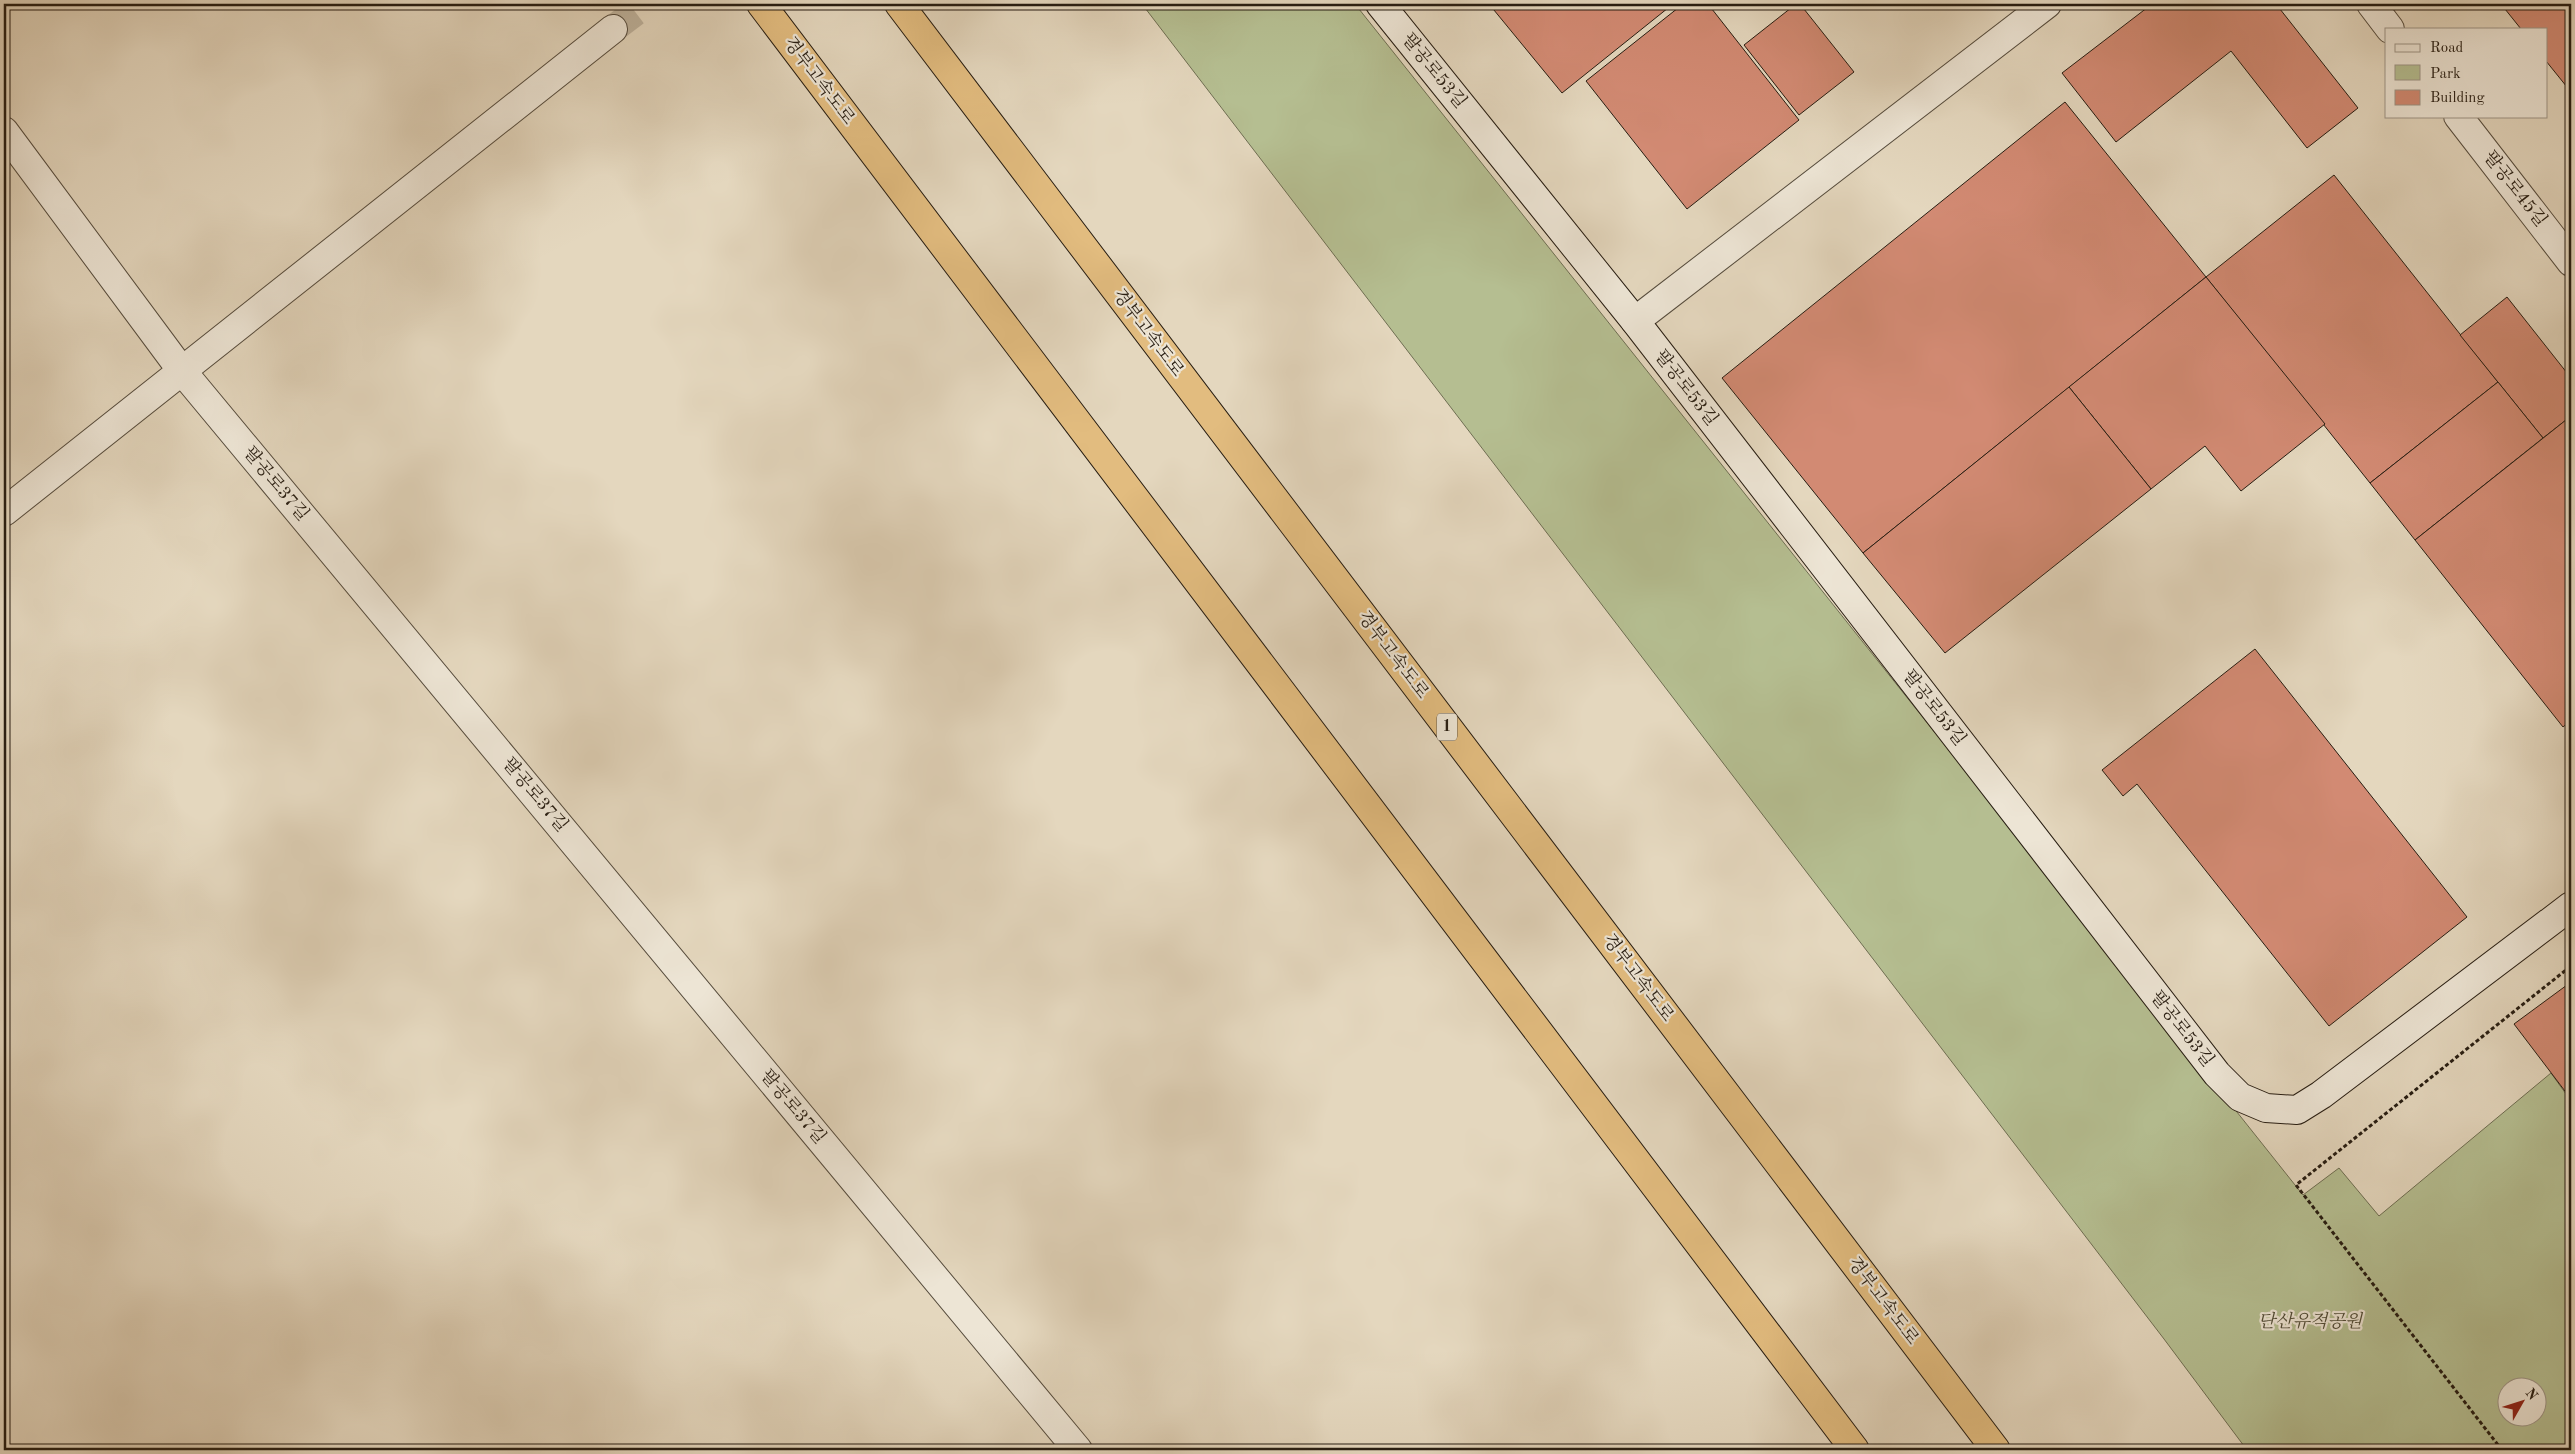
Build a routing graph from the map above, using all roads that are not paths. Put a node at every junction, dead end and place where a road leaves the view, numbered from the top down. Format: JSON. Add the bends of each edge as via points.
{"nodes":[{"id":1,"x":761,"y":4,"type":"edge"},
{"id":2,"x":899,"y":4,"type":"edge"},
{"id":3,"x":1380,"y":4,"type":"edge"},
{"id":4,"x":2047,"y":4,"type":"edge"},
{"id":5,"x":2371,"y":4,"type":"edge"},
{"id":6,"x":2389,"y":28,"type":"edge"},
{"id":7,"x":613,"y":29,"type":"tunnel mouth"},
{"id":8,"x":2460,"y":118,"type":"edge"},
{"id":9,"x":4,"y":131,"type":"edge"},
{"id":10,"x":2571,"y":262,"type":"edge"},
{"id":11,"x":1635,"y":321,"type":"junction"},
{"id":12,"x":182,"y":370,"type":"junction"},
{"id":13,"x":4,"y":512,"type":"edge"},
{"id":14,"x":2571,"y":906,"type":"edge"},
{"id":15,"x":1078,"y":1450,"type":"edge"},
{"id":16,"x":1855,"y":1450,"type":"edge"},
{"id":17,"x":1996,"y":1450,"type":"edge"}],
"edges":[{"from":1,"to":16,"type":"highway","name":"경부고속도로"},
{"from":2,"to":17,"type":"highway","name":"경부고속도로","number":"1"},
{"from":3,"to":11,"type":"street","name":"팔공로53길"},
{"from":4,"to":11,"type":"street"},
{"from":5,"to":6,"type":"street"},
{"from":7,"to":12,"type":"street"},
{"from":8,"to":10,"type":"street","name":"팔공로45길"},
{"from":9,"to":12,"type":"street","name":"팔공로37길"},
{"from":11,"to":14,"type":"street","name":"팔공로53길","via":[[2217,1074],[2240,1097],[2266,1108],[2296,1110],[2305,1105]]},
{"from":12,"to":13,"type":"street"},
{"from":12,"to":15,"type":"street","name":"팔공로37길"}]}
